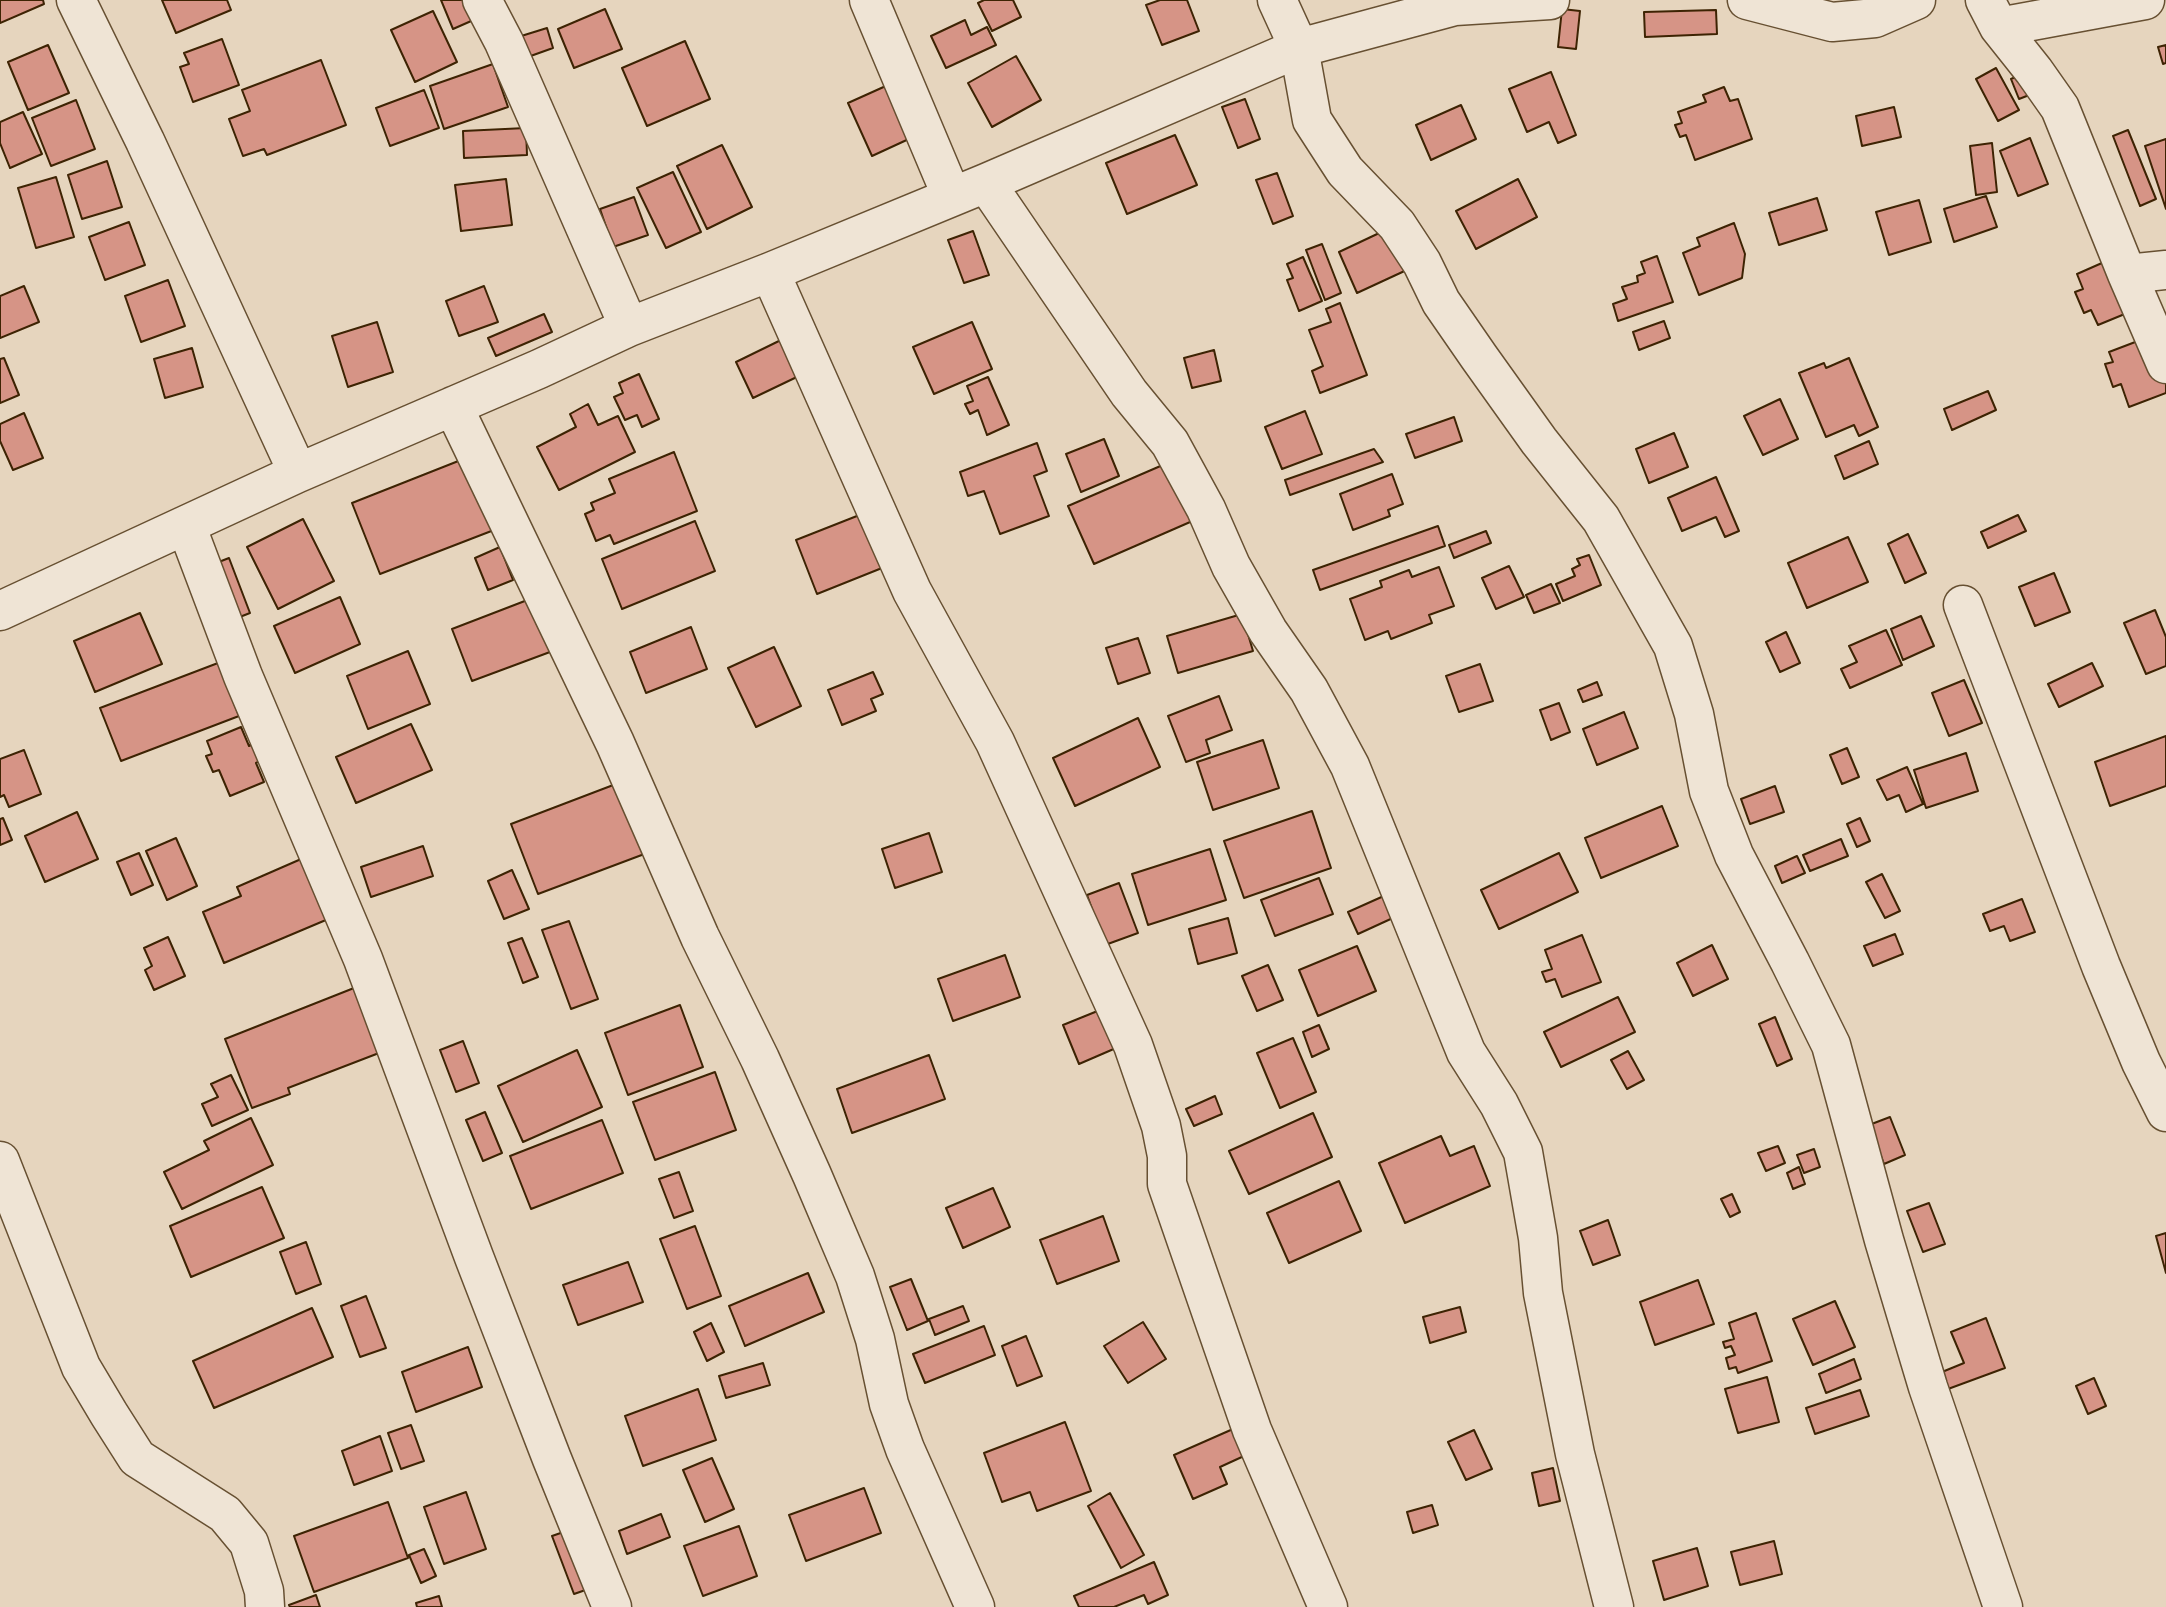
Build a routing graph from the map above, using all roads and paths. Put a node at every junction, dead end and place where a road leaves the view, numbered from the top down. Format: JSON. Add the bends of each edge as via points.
{"nodes":[{"id":1,"x":76,"y":0,"type":"edge"},
{"id":2,"x":482,"y":0,"type":"edge"},
{"id":3,"x":869,"y":0,"type":"edge"},
{"id":4,"x":1277,"y":0,"type":"edge"},
{"id":5,"x":1550,"y":0,"type":"edge"},
{"id":6,"x":1747,"y":0,"type":"edge"},
{"id":7,"x":1916,"y":0,"type":"edge"},
{"id":8,"x":2145,"y":0,"type":"edge"},
{"id":9,"x":1992,"y":13,"type":"edge"},
{"id":10,"x":1299,"y":48,"type":"junction"},
{"id":11,"x":969,"y":190,"type":"junction"},
{"id":12,"x":2166,"y":270,"type":"edge"},
{"id":13,"x":770,"y":272,"type":"junction"},
{"id":14,"x":2127,"y":274,"type":"junction"},
{"id":15,"x":629,"y":327,"type":"junction"},
{"id":16,"x":2166,"y":364,"type":"edge"},
{"id":17,"x":453,"y":406,"type":"junction"},
{"id":18,"x":298,"y":473,"type":"junction"},
{"id":19,"x":186,"y":525,"type":"junction"},
{"id":20,"x":1963,"y":605,"type":"dead end"},
{"id":21,"x":0,"y":611,"type":"edge"},
{"id":22,"x":2166,"y":1112,"type":"edge"},
{"id":23,"x":0,"y":1161,"type":"edge"},
{"id":24,"x":265,"y":1607,"type":"edge"},
{"id":25,"x":612,"y":1607,"type":"edge"},
{"id":26,"x":975,"y":1607,"type":"edge"},
{"id":27,"x":1328,"y":1607,"type":"edge"},
{"id":28,"x":1614,"y":1607,"type":"edge"},
{"id":29,"x":2003,"y":1607,"type":"edge"}],
"edges":[{"from":1,"to":18,"type":"street"},
{"from":2,"to":15,"type":"street"},
{"from":3,"to":11,"type":"street"},
{"from":4,"to":10,"type":"street"},
{"from":5,"to":10,"type":"street","via":[[1455,6]]},
{"from":6,"to":7,"type":"street","via":[[1832,22],[1875,18]]},
{"from":8,"to":9,"type":"street"},
{"from":9,"to":14,"type":"street","via":[[2060,108]]},
{"from":10,"to":11,"type":"street"},
{"from":10,"to":29,"type":"street","via":[[1312,120],[1345,171],[1397,225],[1441,302],[1539,441],[1601,519],[1673,646],[1694,714],[1709,791],[1734,855],[1831,1045],[1928,1387]]},
{"from":11,"to":13,"type":"street"},
{"from":11,"to":28,"type":"street","via":[[1170,443],[1231,566],[1309,690],[1350,766],[1466,1052],[1522,1152],[1545,1306]]},
{"from":12,"to":14,"type":"street"},
{"from":13,"to":15,"type":"street"},
{"from":13,"to":27,"type":"street","via":[[912,591],[995,742],[1133,1045],[1161,1126],[1167,1184],[1251,1430]]},
{"from":14,"to":16,"type":"street"},
{"from":15,"to":17,"type":"street"},
{"from":17,"to":18,"type":"street"},
{"from":17,"to":26,"type":"street","via":[[615,743],[802,1152],[855,1276],[905,1449]]},
{"from":18,"to":19,"type":"street"},
{"from":19,"to":21,"type":"street"},
{"from":19,"to":25,"type":"street","via":[[243,676],[363,959]]},
{"from":20,"to":22,"type":"street","via":[[2101,966]]},
{"from":23,"to":24,"type":"street","via":[[81,1367],[108,1414],[137,1458],[225,1514],[249,1544]]}]}
